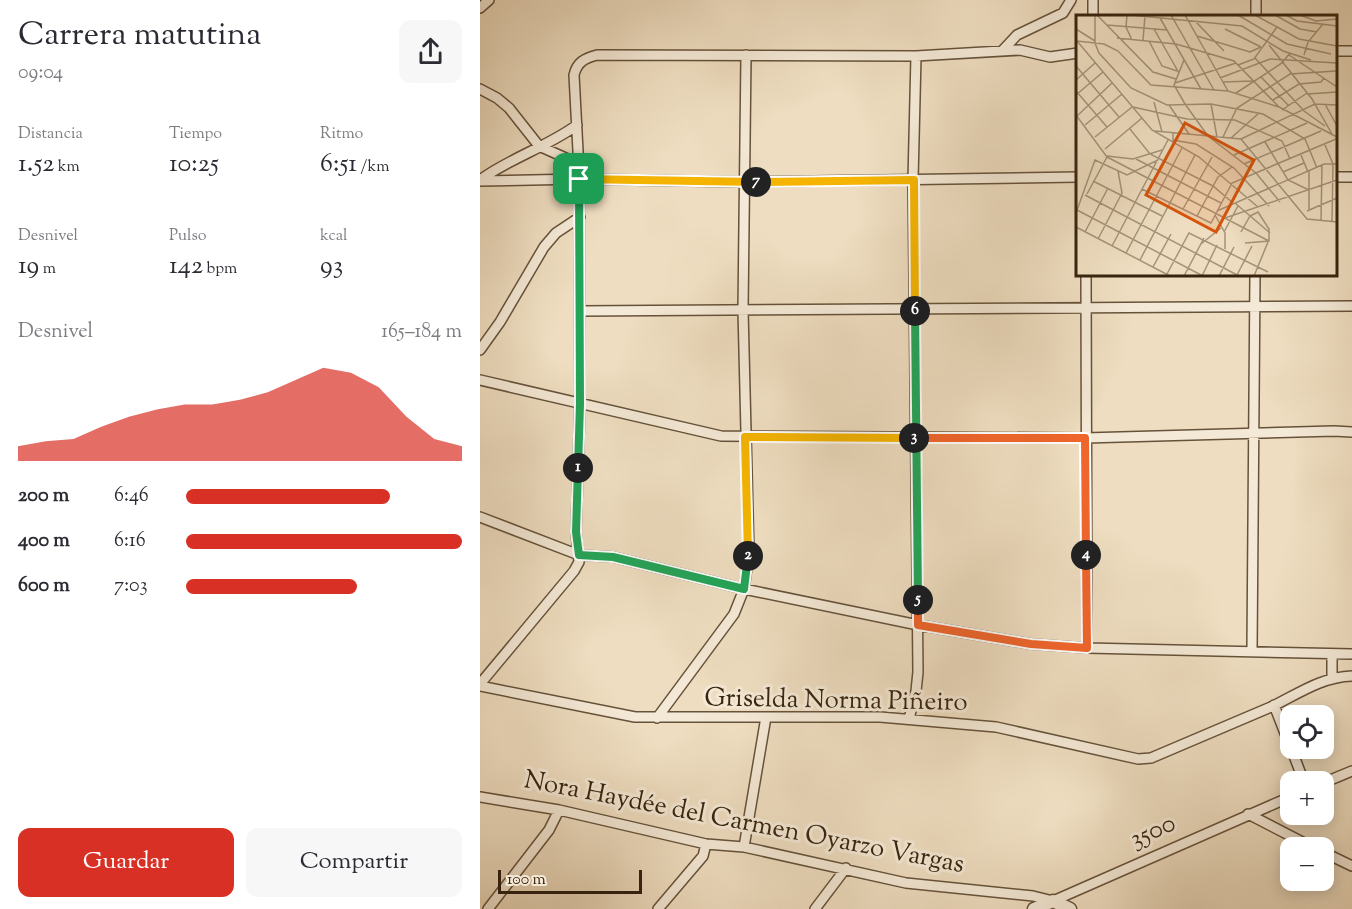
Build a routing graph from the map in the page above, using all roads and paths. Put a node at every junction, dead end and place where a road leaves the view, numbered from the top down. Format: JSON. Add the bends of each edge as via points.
{"nodes":[{"id":1,"x":489,"y":0,"type":"edge"},
{"id":2,"x":1071,"y":0,"type":"edge"},
{"id":3,"x":480,"y":8,"type":"edge"},
{"id":4,"x":1002,"y":51,"type":"junction"},
{"id":5,"x":1076,"y":54,"type":"edge"},
{"id":6,"x":746,"y":55,"type":"junction"},
{"id":7,"x":916,"y":56,"type":"junction"},
{"id":8,"x":480,"y":89,"type":"edge"},
{"id":9,"x":577,"y":125,"type":"junction"},
{"id":10,"x":540,"y":146,"type":"junction"},
{"id":11,"x":579,"y":175,"type":"junction"},
{"id":12,"x":1076,"y":177,"type":"edge"},
{"id":13,"x":480,"y":180,"type":"edge"},
{"id":14,"x":914,"y":180,"type":"junction"},
{"id":15,"x":744,"y":182,"type":"junction"},
{"id":16,"x":580,"y":217,"type":"junction"},
{"id":17,"x":1086,"y":276,"type":"edge"},
{"id":18,"x":1255,"y":276,"type":"edge"},
{"id":19,"x":1255,"y":306,"type":"junction"},
{"id":20,"x":1352,"y":306,"type":"edge"},
{"id":21,"x":1085,"y":308,"type":"junction"},
{"id":22,"x":915,"y":309,"type":"junction"},
{"id":23,"x":743,"y":310,"type":"junction"},
{"id":24,"x":580,"y":311,"type":"junction"},
{"id":25,"x":480,"y":350,"type":"edge"},
{"id":26,"x":480,"y":380,"type":"edge"},
{"id":27,"x":580,"y":404,"type":"junction"},
{"id":28,"x":1352,"y":432,"type":"edge"},
{"id":29,"x":1254,"y":434,"type":"junction"},
{"id":30,"x":745,"y":437,"type":"junction"},
{"id":31,"x":916,"y":438,"type":"junction"},
{"id":32,"x":1085,"y":438,"type":"junction"},
{"id":33,"x":480,"y":517,"type":"edge"},
{"id":34,"x":579,"y":555,"type":"junction"},
{"id":35,"x":744,"y":589,"type":"junction"},
{"id":36,"x":918,"y":625,"type":"junction"},
{"id":37,"x":1087,"y":648,"type":"junction"},
{"id":38,"x":1252,"y":650,"type":"junction"},
{"id":39,"x":1332,"y":654,"type":"junction"},
{"id":40,"x":1352,"y":654,"type":"edge"},
{"id":41,"x":1352,"y":676,"type":"edge"},
{"id":42,"x":1332,"y":678,"type":"junction"},
{"id":43,"x":480,"y":685,"type":"edge"},
{"id":44,"x":1274,"y":705,"type":"junction"},
{"id":45,"x":766,"y":717,"type":"junction"},
{"id":46,"x":657,"y":718,"type":"junction"},
{"id":47,"x":909,"y":719,"type":"junction"},
{"id":48,"x":1280,"y":720,"type":"edge"},
{"id":49,"x":1352,"y":771,"type":"edge"},
{"id":50,"x":1334,"y":778,"type":"edge"},
{"id":51,"x":480,"y":797,"type":"edge"},
{"id":52,"x":1280,"y":801,"type":"edge"},
{"id":53,"x":559,"y":810,"type":"junction"},
{"id":54,"x":1248,"y":814,"type":"junction"},
{"id":55,"x":1293,"y":837,"type":"edge"},
{"id":56,"x":706,"y":844,"type":"junction"},
{"id":57,"x":744,"y":847,"type":"junction"},
{"id":58,"x":1334,"y":857,"type":"edge"},
{"id":59,"x":1352,"y":866,"type":"edge"},
{"id":60,"x":846,"y":868,"type":"junction"},
{"id":61,"x":1053,"y":901,"type":"junction"},
{"id":62,"x":488,"y":909,"type":"edge"},
{"id":63,"x":658,"y":909,"type":"edge"},
{"id":64,"x":815,"y":909,"type":"edge"},
{"id":65,"x":1034,"y":909,"type":"edge"},
{"id":66,"x":1070,"y":909,"type":"edge"}],
"edges":[{"from":1,"to":3,"type":"street"},
{"from":2,"to":4,"type":"street","via":[[1063,13],[1017,35]]},
{"from":4,"to":5,"type":"street","via":[[1020,50],[1050,57]]},
{"from":4,"to":7,"type":"street"},
{"from":6,"to":7,"type":"street"},
{"from":6,"to":9,"type":"street","via":[[585,58],[576,66],[574,75]]},
{"from":6,"to":15,"type":"street"},
{"from":7,"to":14,"type":"street"},
{"from":8,"to":10,"type":"street","via":[[509,108]]},
{"from":9,"to":10,"type":"street"},
{"from":9,"to":11,"type":"street"},
{"from":10,"to":11,"type":"street","via":[[568,159]]},
{"from":10,"to":13,"type":"street"},
{"from":11,"to":13,"type":"street"},
{"from":11,"to":15,"type":"street"},
{"from":11,"to":16,"type":"street"},
{"from":12,"to":14,"type":"street"},
{"from":14,"to":15,"type":"street"},
{"from":14,"to":22,"type":"street"},
{"from":15,"to":23,"type":"street"},
{"from":16,"to":24,"type":"street"},
{"from":16,"to":25,"type":"street","via":[[544,246]]},
{"from":17,"to":21,"type":"street"},
{"from":18,"to":19,"type":"street"},
{"from":19,"to":20,"type":"street"},
{"from":19,"to":21,"type":"street"},
{"from":19,"to":29,"type":"street"},
{"from":21,"to":22,"type":"street"},
{"from":21,"to":32,"type":"street"},
{"from":22,"to":23,"type":"street"},
{"from":22,"to":31,"type":"street"},
{"from":23,"to":24,"type":"street"},
{"from":23,"to":30,"type":"street"},
{"from":24,"to":27,"type":"street"},
{"from":26,"to":27,"type":"street"},
{"from":27,"to":30,"type":"street","via":[[721,436]]},
{"from":27,"to":34,"type":"street","via":[[576,532]]},
{"from":28,"to":29,"type":"street"},
{"from":29,"to":32,"type":"street"},
{"from":29,"to":38,"type":"street"},
{"from":30,"to":31,"type":"street"},
{"from":30,"to":35,"type":"street","via":[[748,553]]},
{"from":31,"to":32,"type":"street"},
{"from":31,"to":36,"type":"street"},
{"from":32,"to":37,"type":"street"},
{"from":33,"to":34,"type":"street"},
{"from":34,"to":35,"type":"street","via":[[613,557]]},
{"from":34,"to":43,"type":"street","via":[[574,572]]},
{"from":35,"to":36,"type":"street"},
{"from":35,"to":46,"type":"street","via":[[734,614]]},
{"from":36,"to":37,"type":"street","via":[[1031,644]]},
{"from":36,"to":47,"type":"street","via":[[916,691]]},
{"from":37,"to":38,"type":"street"},
{"from":38,"to":39,"type":"street"},
{"from":39,"to":40,"type":"street"},
{"from":39,"to":42,"type":"street"},
{"from":41,"to":42,"type":"street","name":"Griselda Norma Piñeiro"},
{"from":42,"to":44,"type":"street","name":"Griselda Norma Piñeiro"},
{"from":43,"to":46,"type":"street","name":"Griselda Norma Piñeiro","via":[[635,717]]},
{"from":44,"to":47,"type":"street","name":"Griselda Norma Piñeiro","via":[[1151,758],[1138,759],[1014,729]]},
{"from":44,"to":48,"type":"street"},
{"from":45,"to":46,"type":"street","name":"Griselda Norma Piñeiro"},
{"from":45,"to":47,"type":"street","name":"Griselda Norma Piñeiro"},
{"from":45,"to":57,"type":"street"},
{"from":49,"to":50,"type":"street"},
{"from":51,"to":53,"type":"street","name":"Nora Haydée del Carmen Oyarzo Vargas"},
{"from":52,"to":54,"type":"street","name":"3500"},
{"from":53,"to":56,"type":"street","name":"Nora Haydée del Carmen Oyarzo Vargas"},
{"from":53,"to":62,"type":"street","via":[[549,830]]},
{"from":54,"to":55,"type":"street"},
{"from":54,"to":61,"type":"street","name":"3500"},
{"from":56,"to":57,"type":"street","name":"Nora Haydée del Carmen Oyarzo Vargas"},
{"from":56,"to":63,"type":"street","via":[[703,856]]},
{"from":57,"to":60,"type":"street","name":"Nora Haydée del Carmen Oyarzo Vargas"},
{"from":58,"to":59,"type":"street"},
{"from":60,"to":61,"type":"street","name":"Nora Haydée del Carmen Oyarzo Vargas","via":[[906,883]]},
{"from":60,"to":64,"type":"street"},
{"from":61,"to":65,"type":"street","name":"3500"},
{"from":61,"to":66,"type":"street","name":"Nora Haydée del Carmen Oyarzo Vargas"}]}
